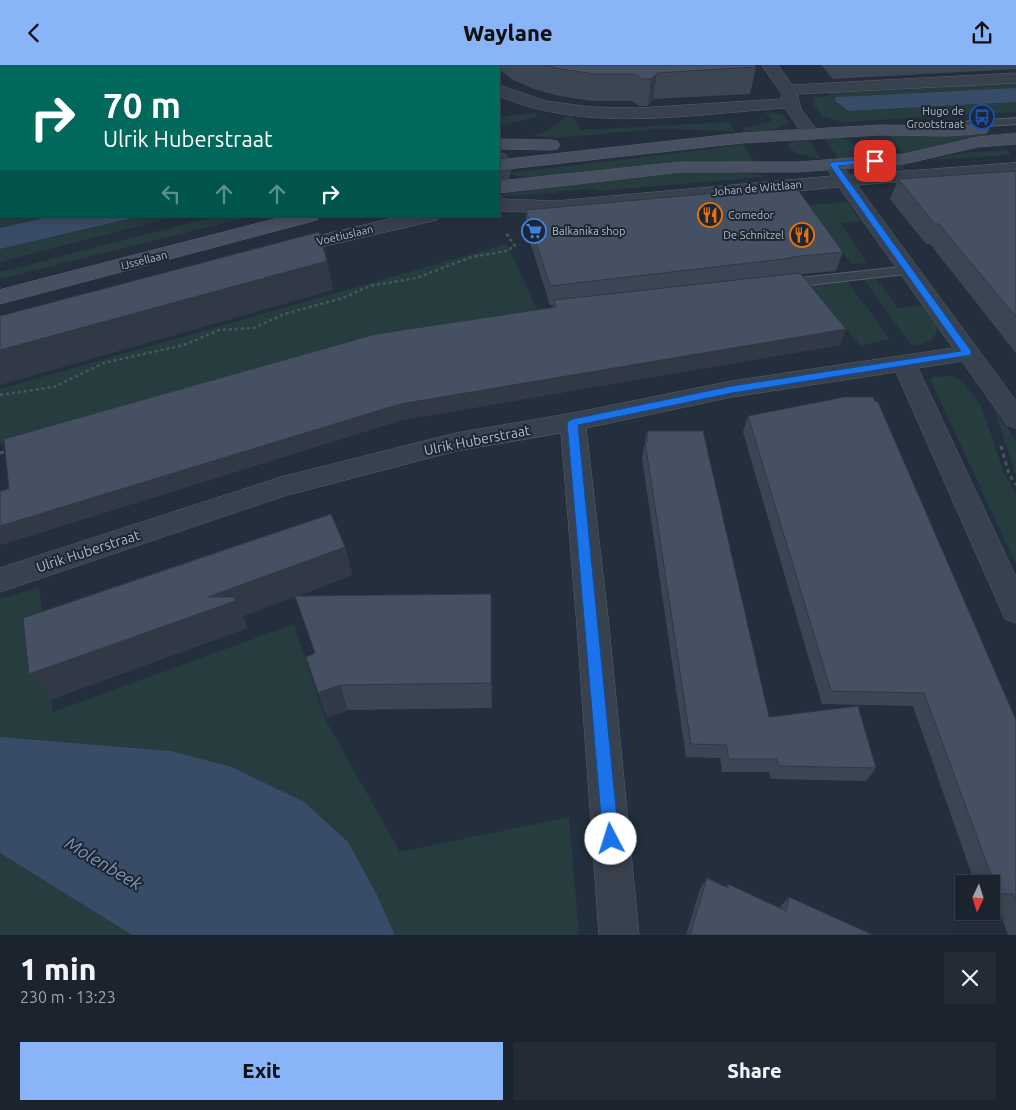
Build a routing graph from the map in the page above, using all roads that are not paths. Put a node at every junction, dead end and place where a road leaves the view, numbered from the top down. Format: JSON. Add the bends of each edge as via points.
{"nodes":[{"id":1,"x":770,"y":65,"type":"edge"},
{"id":2,"x":1016,"y":78,"type":"edge"},
{"id":3,"x":500,"y":90,"type":"edge"},
{"id":4,"x":789,"y":97,"type":"junction"},
{"id":5,"x":1016,"y":121,"type":"edge"},
{"id":6,"x":1016,"y":127,"type":"edge"},
{"id":7,"x":880,"y":130,"type":"junction"},
{"id":8,"x":848,"y":132,"type":"junction"},
{"id":9,"x":811,"y":134,"type":"junction"},
{"id":10,"x":778,"y":137,"type":"junction"},
{"id":11,"x":1016,"y":139,"type":"edge"},
{"id":12,"x":707,"y":141,"type":"junction"},
{"id":13,"x":500,"y":144,"type":"edge"},
{"id":14,"x":875,"y":161,"type":"junction"},
{"id":15,"x":832,"y":164,"type":"junction"},
{"id":16,"x":500,"y":167,"type":"edge"},
{"id":17,"x":798,"y":167,"type":"junction"},
{"id":18,"x":1016,"y":168,"type":"edge"},
{"id":19,"x":845,"y":181,"type":"junction"},
{"id":20,"x":500,"y":187,"type":"edge"},
{"id":21,"x":500,"y":205,"type":"edge"},
{"id":22,"x":307,"y":217,"type":"edge"},
{"id":23,"x":326,"y":217,"type":"edge"},
{"id":24,"x":425,"y":217,"type":"edge"},
{"id":25,"x":288,"y":223,"type":"junction"},
{"id":26,"x":270,"y":254,"type":"edge"},
{"id":27,"x":910,"y":270,"type":"junction"},
{"id":28,"x":765,"y":286,"type":"edge"},
{"id":29,"x":0,"y":297,"type":"edge"},
{"id":30,"x":968,"y":353,"type":"junction"},
{"id":31,"x":904,"y":363,"type":"junction"},
{"id":32,"x":1016,"y":419,"type":"edge"},
{"id":33,"x":573,"y":422,"type":"junction"},
{"id":34,"x":0,"y":580,"type":"edge"},
{"id":35,"x":1016,"y":610,"type":"edge"},
{"id":36,"x":619,"y":935,"type":"edge"}],
"edges":[{"from":1,"to":4,"type":"street"},
{"from":2,"to":4,"type":"street"},
{"from":3,"to":4,"type":"street","via":[[542,105],[631,113]]},
{"from":4,"to":9,"type":"street"},
{"from":5,"to":7,"type":"lane"},
{"from":6,"to":7,"type":"main road"},
{"from":7,"to":8,"type":"main road"},
{"from":8,"to":9,"type":"main road"},
{"from":8,"to":14,"type":"main road","via":[[875,145]]},
{"from":9,"to":10,"type":"main road"},
{"from":10,"to":12,"type":"main road"},
{"from":10,"to":17,"type":"main road","name":"Johan de Wittlaan","via":[[768,150],[776,158]]},
{"from":11,"to":14,"type":"main road","name":"Johan de Wittlaan","via":[[978,142],[913,158]]},
{"from":12,"to":13,"type":"main road","via":[[654,137],[540,145]]},
{"from":12,"to":16,"type":"main road"},
{"from":14,"to":15,"type":"main road","name":"Johan de Wittlaan"},
{"from":15,"to":17,"type":"main road","name":"Johan de Wittlaan"},
{"from":15,"to":19,"type":"street"},
{"from":17,"to":20,"type":"main road","name":"Johan de Wittlaan","via":[[681,167]]},
{"from":18,"to":19,"type":"street","name":"Johan de Wittlaan"},
{"from":19,"to":21,"type":"street","name":"Johan de Wittlaan","via":[[556,207]]},
{"from":19,"to":27,"type":"street"},
{"from":22,"to":25,"type":"main road"},
{"from":23,"to":25,"type":"main road"},
{"from":24,"to":26,"type":"street","name":"Voetiuslaan"},
{"from":25,"to":29,"type":"main road","name":"IJssellaan"},
{"from":27,"to":28,"type":"lane"},
{"from":27,"to":30,"type":"street"},
{"from":30,"to":31,"type":"street","name":"Ulrik Huberstraat"},
{"from":30,"to":32,"type":"street"},
{"from":31,"to":33,"type":"street","name":"Ulrik Huberstraat","via":[[732,389]]},
{"from":31,"to":35,"type":"street"},
{"from":33,"to":34,"type":"street","name":"Ulrik Huberstraat","via":[[456,442],[281,487]]},
{"from":33,"to":36,"type":"street"}]}
